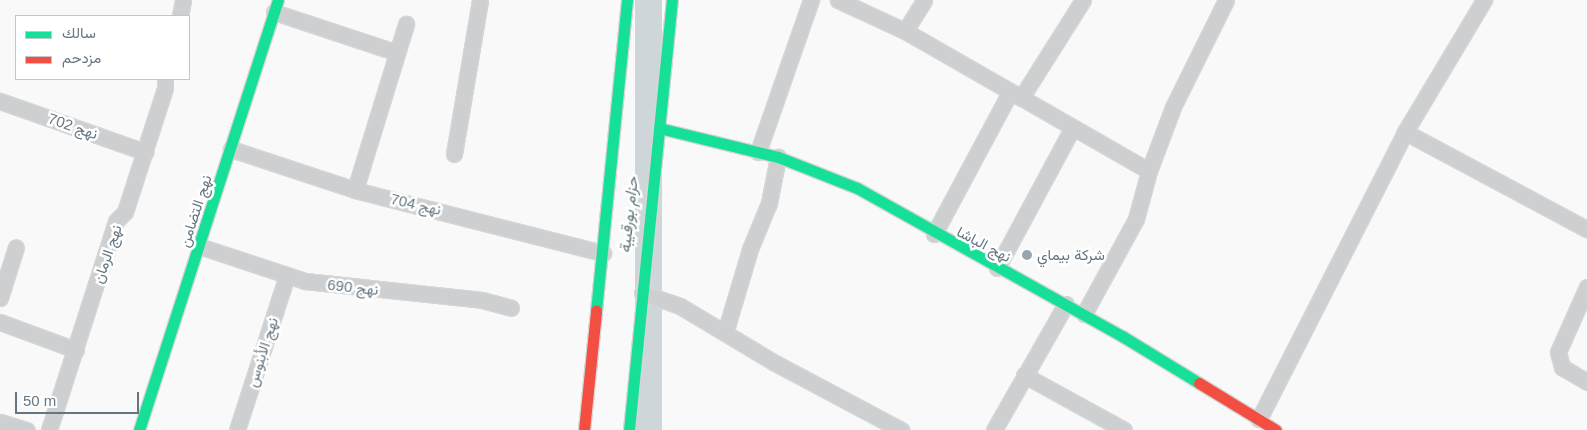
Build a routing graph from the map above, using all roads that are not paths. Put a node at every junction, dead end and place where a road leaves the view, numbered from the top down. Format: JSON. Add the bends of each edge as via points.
{"nodes":[{"id":1,"x":183,"y":0,"type":"edge"},
{"id":2,"x":480,"y":0,"type":"edge"},
{"id":3,"x":627,"y":0,"type":"edge"},
{"id":4,"x":672,"y":0,"type":"edge"},
{"id":5,"x":811,"y":0,"type":"edge"},
{"id":6,"x":838,"y":0,"type":"edge"},
{"id":7,"x":924,"y":0,"type":"edge"},
{"id":8,"x":1083,"y":0,"type":"edge"},
{"id":9,"x":1226,"y":0,"type":"edge"},
{"id":10,"x":1484,"y":0,"type":"edge"},
{"id":11,"x":276,"y":6,"type":"edge"},
{"id":12,"x":180,"y":15,"type":"edge"},
{"id":13,"x":406,"y":24,"type":"dead end"},
{"id":14,"x":905,"y":31,"type":"junction"},
{"id":15,"x":395,"y":52,"type":"junction"},
{"id":16,"x":164,"y":80,"type":"edge"},
{"id":17,"x":1016,"y":95,"type":"junction"},
{"id":18,"x":0,"y":101,"type":"edge"},
{"id":19,"x":659,"y":128,"type":"junction"},
{"id":20,"x":1072,"y":129,"type":"junction"},
{"id":21,"x":1405,"y":132,"type":"junction"},
{"id":22,"x":231,"y":149,"type":"junction"},
{"id":23,"x":145,"y":152,"type":"junction"},
{"id":24,"x":758,"y":152,"type":"junction"},
{"id":25,"x":454,"y":154,"type":"dead end"},
{"id":26,"x":778,"y":157,"type":"junction"},
{"id":27,"x":1149,"y":171,"type":"junction"},
{"id":28,"x":355,"y":190,"type":"junction"},
{"id":29,"x":1587,"y":229,"type":"edge"},
{"id":30,"x":934,"y":234,"type":"junction"},
{"id":31,"x":199,"y":246,"type":"junction"},
{"id":32,"x":16,"y":247,"type":"dead end"},
{"id":33,"x":603,"y":253,"type":"junction"},
{"id":34,"x":997,"y":268,"type":"junction"},
{"id":35,"x":287,"y":275,"type":"junction"},
{"id":36,"x":1587,"y":287,"type":"edge"},
{"id":37,"x":642,"y":293,"type":"junction"},
{"id":38,"x":0,"y":298,"type":"edge"},
{"id":39,"x":1066,"y":304,"type":"junction"},
{"id":40,"x":511,"y":308,"type":"dead end"},
{"id":41,"x":1084,"y":314,"type":"junction"},
{"id":42,"x":0,"y":322,"type":"edge"},
{"id":43,"x":725,"y":333,"type":"junction"},
{"id":44,"x":76,"y":350,"type":"junction"},
{"id":45,"x":1024,"y":376,"type":"junction"},
{"id":46,"x":1587,"y":382,"type":"edge"},
{"id":47,"x":1259,"y":419,"type":"junction"},
{"id":48,"x":0,"y":422,"type":"edge"},
{"id":49,"x":893,"y":428,"type":"edge"},
{"id":50,"x":27,"y":430,"type":"edge"},
{"id":51,"x":49,"y":430,"type":"edge"},
{"id":52,"x":139,"y":430,"type":"edge"},
{"id":53,"x":237,"y":430,"type":"edge"},
{"id":54,"x":584,"y":430,"type":"edge"},
{"id":55,"x":629,"y":430,"type":"edge"},
{"id":56,"x":994,"y":430,"type":"edge"},
{"id":57,"x":1124,"y":430,"type":"edge"},
{"id":58,"x":1276,"y":430,"type":"edge"}],
"edges":[{"from":1,"to":12,"type":"street"},
{"from":2,"to":25,"type":"street"},
{"from":3,"to":33,"type":"main road"},
{"from":4,"to":19,"type":"main road"},
{"from":5,"to":24,"type":"street"},
{"from":6,"to":14,"type":"street"},
{"from":7,"to":14,"type":"street"},
{"from":8,"to":17,"type":"street"},
{"from":9,"to":27,"type":"street","via":[[1173,107]]},
{"from":10,"to":21,"type":"street"},
{"from":11,"to":15,"type":"street"},
{"from":11,"to":22,"type":"main road","name":"نهج التضامن"},
{"from":13,"to":15,"type":"street"},
{"from":14,"to":17,"type":"street"},
{"from":15,"to":28,"type":"street"},
{"from":16,"to":23,"type":"street","name":"نهج الرمان","via":[[165,88]]},
{"from":17,"to":20,"type":"street"},
{"from":17,"to":30,"type":"street"},
{"from":18,"to":23,"type":"street","name":"نهج 702"},
{"from":19,"to":24,"type":"main road","name":"نهج الباشا"},
{"from":19,"to":37,"type":"main road"},
{"from":20,"to":27,"type":"street"},
{"from":20,"to":34,"type":"street"},
{"from":21,"to":29,"type":"street"},
{"from":21,"to":47,"type":"street"},
{"from":22,"to":28,"type":"street","name":"نهج 704"},
{"from":22,"to":31,"type":"main road","name":"نهج التضامن"},
{"from":23,"to":44,"type":"street","name":"نهج الرمان","via":[[126,212],[116,221]]},
{"from":24,"to":26,"type":"main road","name":"نهج الباشا"},
{"from":26,"to":30,"type":"main road","name":"نهج الباشا","via":[[857,188]]},
{"from":26,"to":43,"type":"street","via":[[769,203],[750,249]]},
{"from":27,"to":41,"type":"street","via":[[1140,209]]},
{"from":28,"to":33,"type":"street","name":"نهج 704"},
{"from":30,"to":34,"type":"main road","name":"نهج الباشا"},
{"from":31,"to":35,"type":"street","name":"نهج 690"},
{"from":31,"to":52,"type":"main road","name":"نهج التضامن"},
{"from":32,"to":38,"type":"street"},
{"from":33,"to":54,"type":"main road"},
{"from":34,"to":39,"type":"main road","name":"نهج الباشا"},
{"from":35,"to":40,"type":"street","name":"نهج 690","via":[[325,284],[482,300]]},
{"from":35,"to":53,"type":"street","name":"نهج الأبنوس"},
{"from":36,"to":46,"type":"street","via":[[1558,352],[1562,368]]},
{"from":37,"to":43,"type":"street","via":[[680,306]]},
{"from":37,"to":55,"type":"main road"},
{"from":39,"to":41,"type":"main road","name":"نهج الباشا"},
{"from":39,"to":45,"type":"street"},
{"from":41,"to":47,"type":"main road","name":"نهج الباشا"},
{"from":42,"to":44,"type":"street"},
{"from":43,"to":49,"type":"street"},
{"from":44,"to":51,"type":"street","name":"نهج الرمان"},
{"from":45,"to":56,"type":"street"},
{"from":45,"to":57,"type":"street"},
{"from":47,"to":58,"type":"main road","name":"نهج الباشا"},
{"from":48,"to":50,"type":"street"}]}
